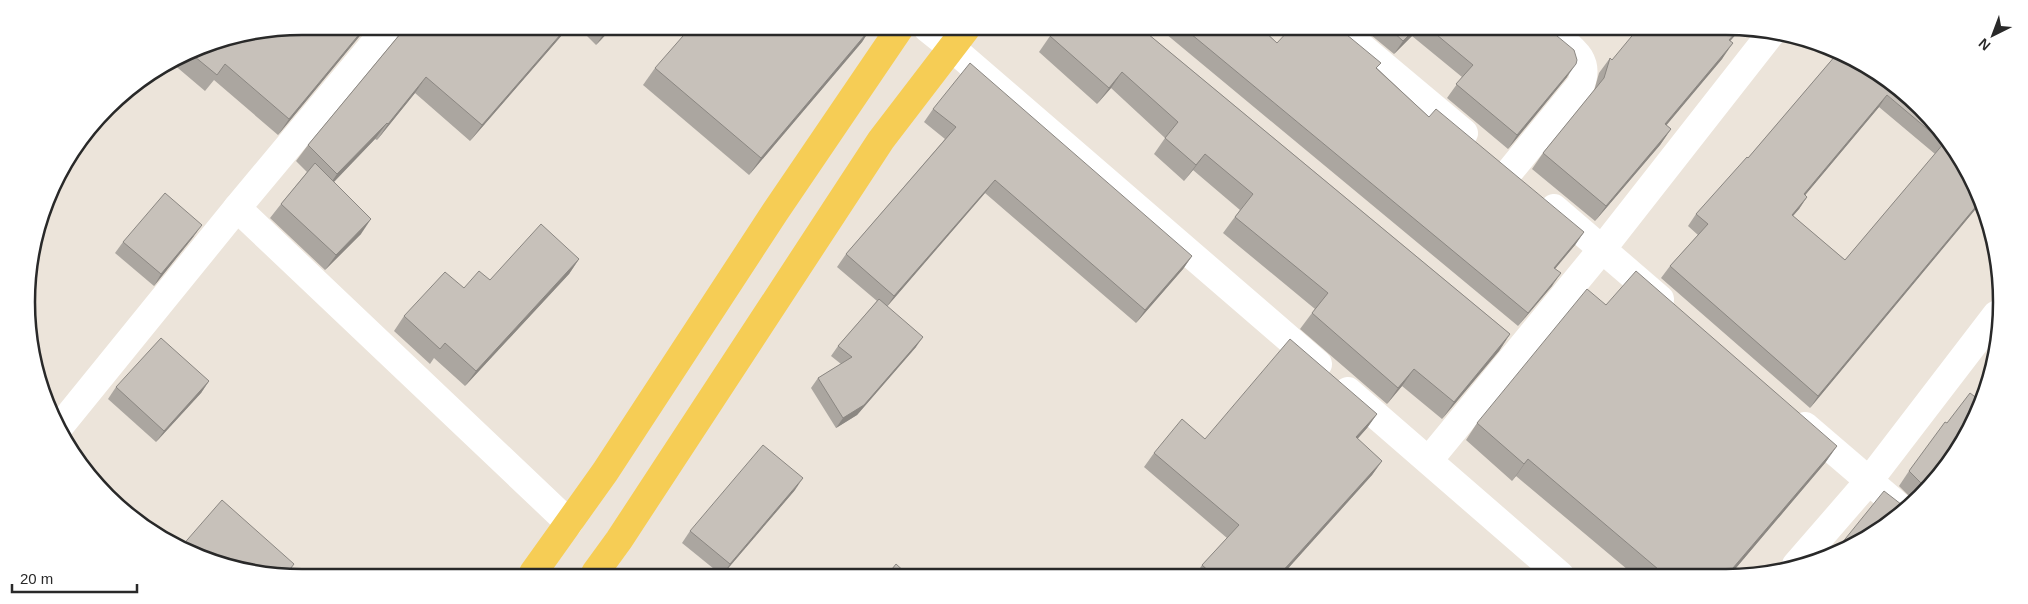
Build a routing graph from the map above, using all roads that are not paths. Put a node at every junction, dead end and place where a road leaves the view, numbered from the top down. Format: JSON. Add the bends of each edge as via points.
{"nodes":[{"id":1,"x":381,"y":35,"type":"edge"},
{"id":2,"x":895,"y":35,"type":"edge"},
{"id":3,"x":1347,"y":35,"type":"edge"},
{"id":4,"x":1555,"y":35,"type":"edge"},
{"id":5,"x":959,"y":38,"type":"edge"},
{"id":6,"x":1768,"y":38,"type":"edge"},
{"id":7,"x":1510,"y":171,"type":"junction"},
{"id":8,"x":237,"y":208,"type":"junction"},
{"id":9,"x":1603,"y":248,"type":"junction"},
{"id":10,"x":1676,"y":313,"type":"edge"},
{"id":11,"x":1992,"y":320,"type":"edge"},
{"id":12,"x":1787,"y":410,"type":"edge"},
{"id":13,"x":64,"y":422,"type":"edge"},
{"id":14,"x":1429,"y":460,"type":"junction"},
{"id":15,"x":1868,"y":482,"type":"junction"},
{"id":16,"x":1898,"y":506,"type":"edge"},
{"id":17,"x":569,"y":523,"type":"junction"},
{"id":18,"x":1802,"y":558,"type":"edge"},
{"id":19,"x":536,"y":569,"type":"edge"},
{"id":20,"x":598,"y":569,"type":"edge"},
{"id":21,"x":1553,"y":569,"type":"edge"}],
"edges":[{"from":1,"to":8,"type":"street"},
{"from":2,"to":17,"type":"main road"},
{"from":3,"to":7,"type":"street"},
{"from":4,"to":7,"type":"street","via":[[1580,56],[1584,76],[1581,84]]},
{"from":5,"to":14,"type":"street"},
{"from":5,"to":20,"type":"main road","via":[[880,140]]},
{"from":6,"to":9,"type":"street"},
{"from":7,"to":9,"type":"street"},
{"from":8,"to":13,"type":"street"},
{"from":8,"to":17,"type":"street"},
{"from":9,"to":10,"type":"street"},
{"from":9,"to":14,"type":"street","via":[[1513,342]]},
{"from":11,"to":15,"type":"street"},
{"from":12,"to":15,"type":"street"},
{"from":14,"to":21,"type":"street"},
{"from":15,"to":16,"type":"street"},
{"from":15,"to":18,"type":"street"},
{"from":17,"to":19,"type":"main road"}]}
